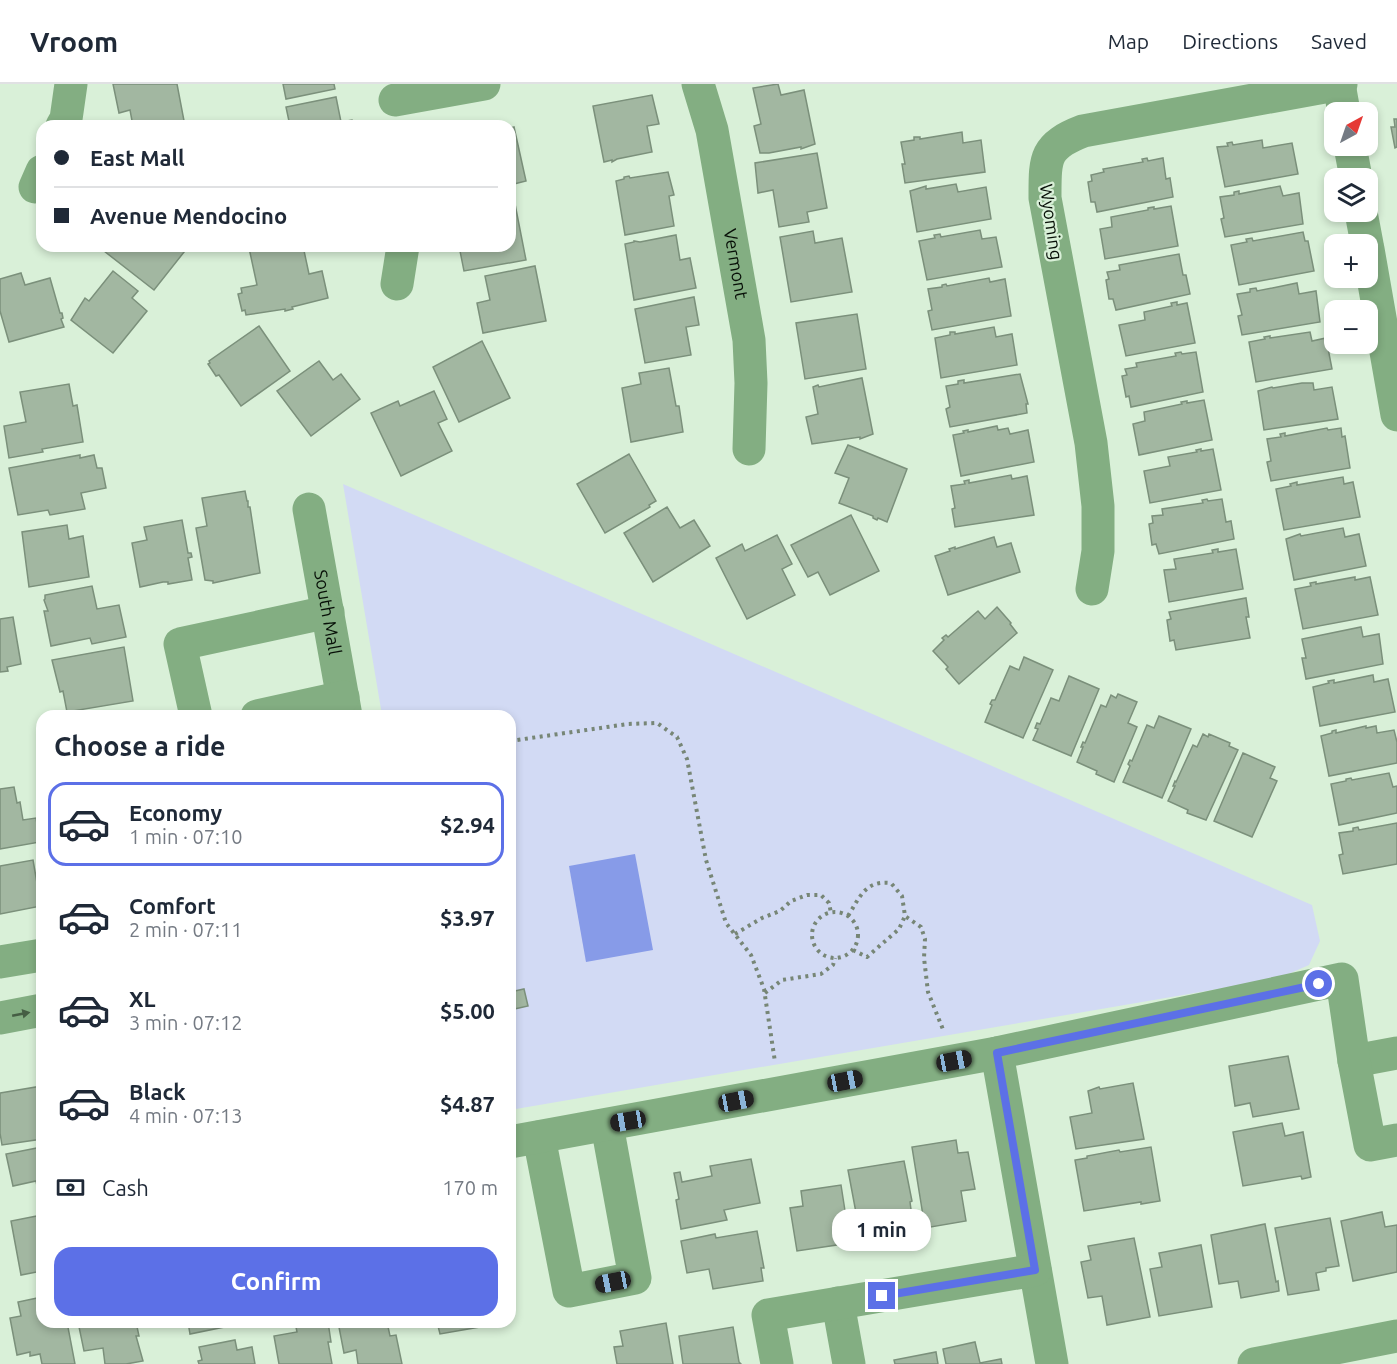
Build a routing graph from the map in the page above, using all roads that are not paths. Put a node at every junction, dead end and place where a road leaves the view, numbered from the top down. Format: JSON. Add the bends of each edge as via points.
{"nodes":[{"id":1,"x":71,"y":84,"type":"edge"},
{"id":2,"x":484,"y":84,"type":"edge"},
{"id":3,"x":698,"y":84,"type":"edge"},
{"id":4,"x":1340,"y":84,"type":"edge"},
{"id":5,"x":1343,"y":102,"type":"edge"},
{"id":6,"x":395,"y":103,"type":"edge"},
{"id":7,"x":65,"y":120,"type":"edge"},
{"id":8,"x":402,"y":252,"type":"edge"},
{"id":9,"x":397,"y":284,"type":"dead end"},
{"id":10,"x":1375,"y":288,"type":"edge"},
{"id":11,"x":1397,"y":415,"type":"edge"},
{"id":12,"x":748,"y":449,"type":"dead end"},
{"id":13,"x":309,"y":509,"type":"dead end"},
{"id":14,"x":1092,"y":589,"type":"dead end"},
{"id":15,"x":328,"y":612,"type":"junction"},
{"id":16,"x":344,"y":706,"type":"edge"},
{"id":17,"x":195,"y":710,"type":"edge"},
{"id":18,"x":309,"y":710,"type":"edge"},
{"id":19,"x":36,"y":956,"type":"edge"},
{"id":20,"x":0,"y":962,"type":"edge"},
{"id":21,"x":36,"y":1011,"type":"edge"},
{"id":22,"x":0,"y":1018,"type":"edge"},
{"id":23,"x":997,"y":1053,"type":"junction"},
{"id":24,"x":1397,"y":1053,"type":"edge"},
{"id":25,"x":1354,"y":1061,"type":"junction"},
{"id":26,"x":607,"y":1125,"type":"junction"},
{"id":27,"x":525,"y":1139,"type":"edge"},
{"id":28,"x":1397,"y":1140,"type":"edge"},
{"id":29,"x":1035,"y":1270,"type":"junction"},
{"id":30,"x":838,"y":1303,"type":"junction"},
{"id":31,"x":1397,"y":1336,"type":"edge"},
{"id":32,"x":777,"y":1364,"type":"edge"},
{"id":33,"x":849,"y":1364,"type":"edge"},
{"id":34,"x":1052,"y":1364,"type":"edge"},
{"id":35,"x":1254,"y":1364,"type":"edge"}],
"edges":[{"from":1,"to":7,"type":"street"},
{"from":2,"to":6,"type":"street"},
{"from":3,"to":12,"type":"street","name":"Vermont","via":[[712,130],[749,340]]},
{"from":4,"to":5,"type":"street"},
{"from":4,"to":14,"type":"street","name":"Wyoming","via":[[1083,130],[1053,147],[1045,166],[1045,198],[1091,443],[1098,506],[1098,551]]},
{"from":8,"to":9,"type":"street"},
{"from":10,"to":11,"type":"street"},
{"from":13,"to":15,"type":"street","name":"South Mall"},
{"from":15,"to":16,"type":"street","name":"South Mall"},
{"from":15,"to":17,"type":"street","via":[[180,644]]},
{"from":16,"to":18,"type":"street"},
{"from":19,"to":20,"type":"street"},
{"from":22,"to":21,"type":"street","one_way":true},
{"from":23,"to":25,"type":"street","via":[[1342,979]]},
{"from":23,"to":26,"type":"street"},
{"from":23,"to":29,"type":"street"},
{"from":24,"to":25,"type":"street"},
{"from":25,"to":28,"type":"street","via":[[1370,1145]]},
{"from":26,"to":27,"type":"street"},
{"from":26,"to":27,"type":"street","via":[[634,1278],[569,1291]]},
{"from":29,"to":30,"type":"street"},
{"from":29,"to":34,"type":"street"},
{"from":30,"to":32,"type":"street","via":[[768,1315]]},
{"from":30,"to":33,"type":"street"},
{"from":31,"to":35,"type":"street"}]}
